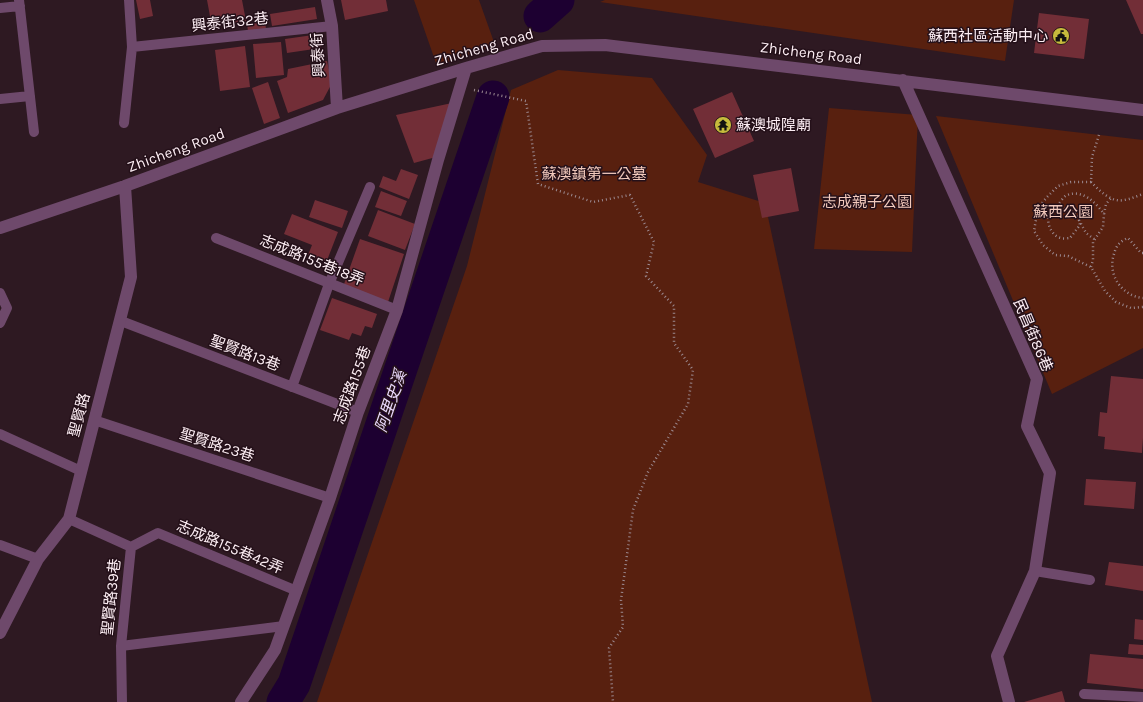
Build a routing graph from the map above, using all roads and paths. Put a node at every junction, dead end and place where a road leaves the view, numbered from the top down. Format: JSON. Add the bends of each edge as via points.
{"nodes":[{"id":1,"x":129,"y":0,"type":"edge"},
{"id":2,"x":327,"y":0,"type":"edge"},
{"id":3,"x":20,"y":3,"type":"edge"},
{"id":4,"x":0,"y":8,"type":"edge"},
{"id":5,"x":332,"y":26,"type":"junction"},
{"id":6,"x":132,"y":47,"type":"junction"},
{"id":7,"x":466,"y":68,"type":"junction"},
{"id":8,"x":903,"y":80,"type":"junction"},
{"id":9,"x":460,"y":87,"type":"junction"},
{"id":10,"x":30,"y":96,"type":"junction"},
{"id":11,"x":0,"y":99,"type":"edge"},
{"id":12,"x":337,"y":108,"type":"junction"},
{"id":13,"x":1143,"y":110,"type":"edge"},
{"id":14,"x":124,"y":123,"type":"dead end"},
{"id":15,"x":34,"y":132,"type":"dead end"},
{"id":16,"x":1099,"y":135,"type":"dead end"},
{"id":17,"x":1091,"y":182,"type":"junction"},
{"id":18,"x":125,"y":186,"type":"junction"},
{"id":19,"x":370,"y":187,"type":"dead end"},
{"id":20,"x":1143,"y":194,"type":"edge"},
{"id":21,"x":1111,"y":198,"type":"junction"},
{"id":22,"x":1056,"y":207,"type":"junction"},
{"id":23,"x":1104,"y":214,"type":"junction"},
{"id":24,"x":1079,"y":220,"type":"junction"},
{"id":25,"x":0,"y":228,"type":"edge"},
{"id":26,"x":216,"y":238,"type":"dead end"},
{"id":27,"x":1094,"y":239,"type":"junction"},
{"id":28,"x":1143,"y":253,"type":"edge"},
{"id":29,"x":1091,"y":267,"type":"junction"},
{"id":30,"x":329,"y":284,"type":"junction"},
{"id":31,"x":0,"y":293,"type":"edge"},
{"id":32,"x":1143,"y":298,"type":"edge"},
{"id":33,"x":1143,"y":307,"type":"edge"},
{"id":34,"x":397,"y":310,"type":"junction"},
{"id":35,"x":121,"y":321,"type":"junction"},
{"id":36,"x":0,"y":323,"type":"edge"},
{"id":37,"x":292,"y":387,"type":"junction"},
{"id":38,"x":358,"y":412,"type":"junction"},
{"id":39,"x":94,"y":420,"type":"junction"},
{"id":40,"x":0,"y":434,"type":"edge"},
{"id":41,"x":81,"y":471,"type":"junction"},
{"id":42,"x":330,"y":498,"type":"junction"},
{"id":43,"x":69,"y":519,"type":"junction"},
{"id":44,"x":0,"y":545,"type":"edge"},
{"id":45,"x":131,"y":547,"type":"junction"},
{"id":46,"x":38,"y":559,"type":"junction"},
{"id":47,"x":1035,"y":572,"type":"junction"},
{"id":48,"x":1090,"y":580,"type":"dead end"},
{"id":49,"x":297,"y":591,"type":"junction"},
{"id":50,"x":284,"y":626,"type":"junction"},
{"id":51,"x":0,"y":633,"type":"edge"},
{"id":52,"x":121,"y":646,"type":"junction"},
{"id":53,"x":1084,"y":694,"type":"dead end"},
{"id":54,"x":1143,"y":697,"type":"edge"},
{"id":55,"x":122,"y":702,"type":"edge"},
{"id":56,"x":241,"y":702,"type":"edge"},
{"id":57,"x":613,"y":702,"type":"edge"},
{"id":58,"x":1009,"y":702,"type":"edge"}],
"edges":[{"from":1,"to":6,"type":"lane"},
{"from":2,"to":5,"type":"street","name":"興泰街"},
{"from":3,"to":4,"type":"lane"},
{"from":3,"to":10,"type":"lane"},
{"from":5,"to":6,"type":"lane","name":"興泰街32巷"},
{"from":5,"to":12,"type":"street","name":"興泰街"},
{"from":6,"to":14,"type":"lane"},
{"from":7,"to":8,"type":"street","name":"Zhicheng Road","via":[[542,46],[605,45]]},
{"from":7,"to":9,"type":"street","name":"志成路155巷"},
{"from":7,"to":12,"type":"street","name":"Zhicheng Road"},
{"from":8,"to":13,"type":"street","name":"Zhicheng Road"},
{"from":8,"to":47,"type":"street","name":"民昌街86巷","via":[[1037,379],[1027,426],[1050,473]]},
{"from":9,"to":34,"type":"street","name":"志成路155巷"},
{"from":9,"to":57,"type":"path","via":[[526,100],[538,184],[593,202],[630,195],[654,242],[646,276],[674,306],[674,342],[693,370],[688,404],[648,472],[633,510],[621,600],[623,627],[608,648]]},
{"from":10,"to":11,"type":"lane"},
{"from":10,"to":15,"type":"lane"},
{"from":12,"to":18,"type":"street","name":"Zhicheng Road"},
{"from":16,"to":17,"type":"path","via":[[1092,157]]},
{"from":17,"to":21,"type":"path"},
{"from":17,"to":29,"type":"path","via":[[1071,182],[1058,186],[1038,208],[1034,231],[1043,245],[1055,255],[1068,256]]},
{"from":18,"to":25,"type":"street","name":"Zhicheng Road"},
{"from":18,"to":35,"type":"street","name":"聖賢路","via":[[131,277]]},
{"from":19,"to":30,"type":"lane"},
{"from":20,"to":21,"type":"path","via":[[1123,201]]},
{"from":21,"to":23,"type":"path","via":[[1106,204]]},
{"from":22,"to":23,"type":"path","via":[[1067,195],[1076,194],[1092,200]]},
{"from":22,"to":24,"type":"path","via":[[1076,213]]},
{"from":22,"to":24,"type":"path","via":[[1050,212],[1048,219],[1054,235],[1070,238],[1077,231]]},
{"from":23,"to":27,"type":"path","via":[[1103,227]]},
{"from":24,"to":27,"type":"path","via":[[1086,233]]},
{"from":26,"to":30,"type":"lane","name":"志成路155巷18弄"},
{"from":27,"to":29,"type":"path"},
{"from":28,"to":32,"type":"path","via":[[1128,238],[1118,244],[1111,269],[1124,290],[1134,297]]},
{"from":29,"to":33,"type":"path","via":[[1105,291],[1116,302],[1131,308]]},
{"from":30,"to":34,"type":"lane","name":"志成路155巷18弄"},
{"from":30,"to":37,"type":"lane"},
{"from":31,"to":36,"type":"lane","via":[[6,308]]},
{"from":34,"to":38,"type":"street","name":"志成路155巷"},
{"from":35,"to":37,"type":"lane","name":"聖賢路13巷"},
{"from":35,"to":39,"type":"street","name":"聖賢路"},
{"from":37,"to":38,"type":"lane","name":"聖賢路13巷"},
{"from":38,"to":42,"type":"street","name":"志成路155巷"},
{"from":39,"to":41,"type":"street","name":"聖賢路"},
{"from":39,"to":42,"type":"lane","name":"聖賢路23巷"},
{"from":40,"to":41,"type":"lane"},
{"from":41,"to":43,"type":"street","name":"聖賢路"},
{"from":42,"to":49,"type":"street","name":"志成路155巷"},
{"from":43,"to":45,"type":"lane","name":"聖賢路39巷"},
{"from":43,"to":46,"type":"street","name":"聖賢路"},
{"from":44,"to":46,"type":"lane"},
{"from":45,"to":49,"type":"lane","name":"志成路155巷42弄","via":[[158,533]]},
{"from":45,"to":52,"type":"lane","name":"聖賢路39巷"},
{"from":46,"to":51,"type":"street","name":"聖賢路"},
{"from":47,"to":48,"type":"lane"},
{"from":47,"to":58,"type":"street","name":"民昌街86巷","via":[[997,656]]},
{"from":49,"to":50,"type":"street","name":"志成路155巷"},
{"from":50,"to":52,"type":"lane","name":"聖賢路39巷"},
{"from":50,"to":56,"type":"street","name":"志成路155巷","via":[[276,650]]},
{"from":52,"to":55,"type":"lane","name":"聖賢路39巷"},
{"from":53,"to":54,"type":"lane"}]}
